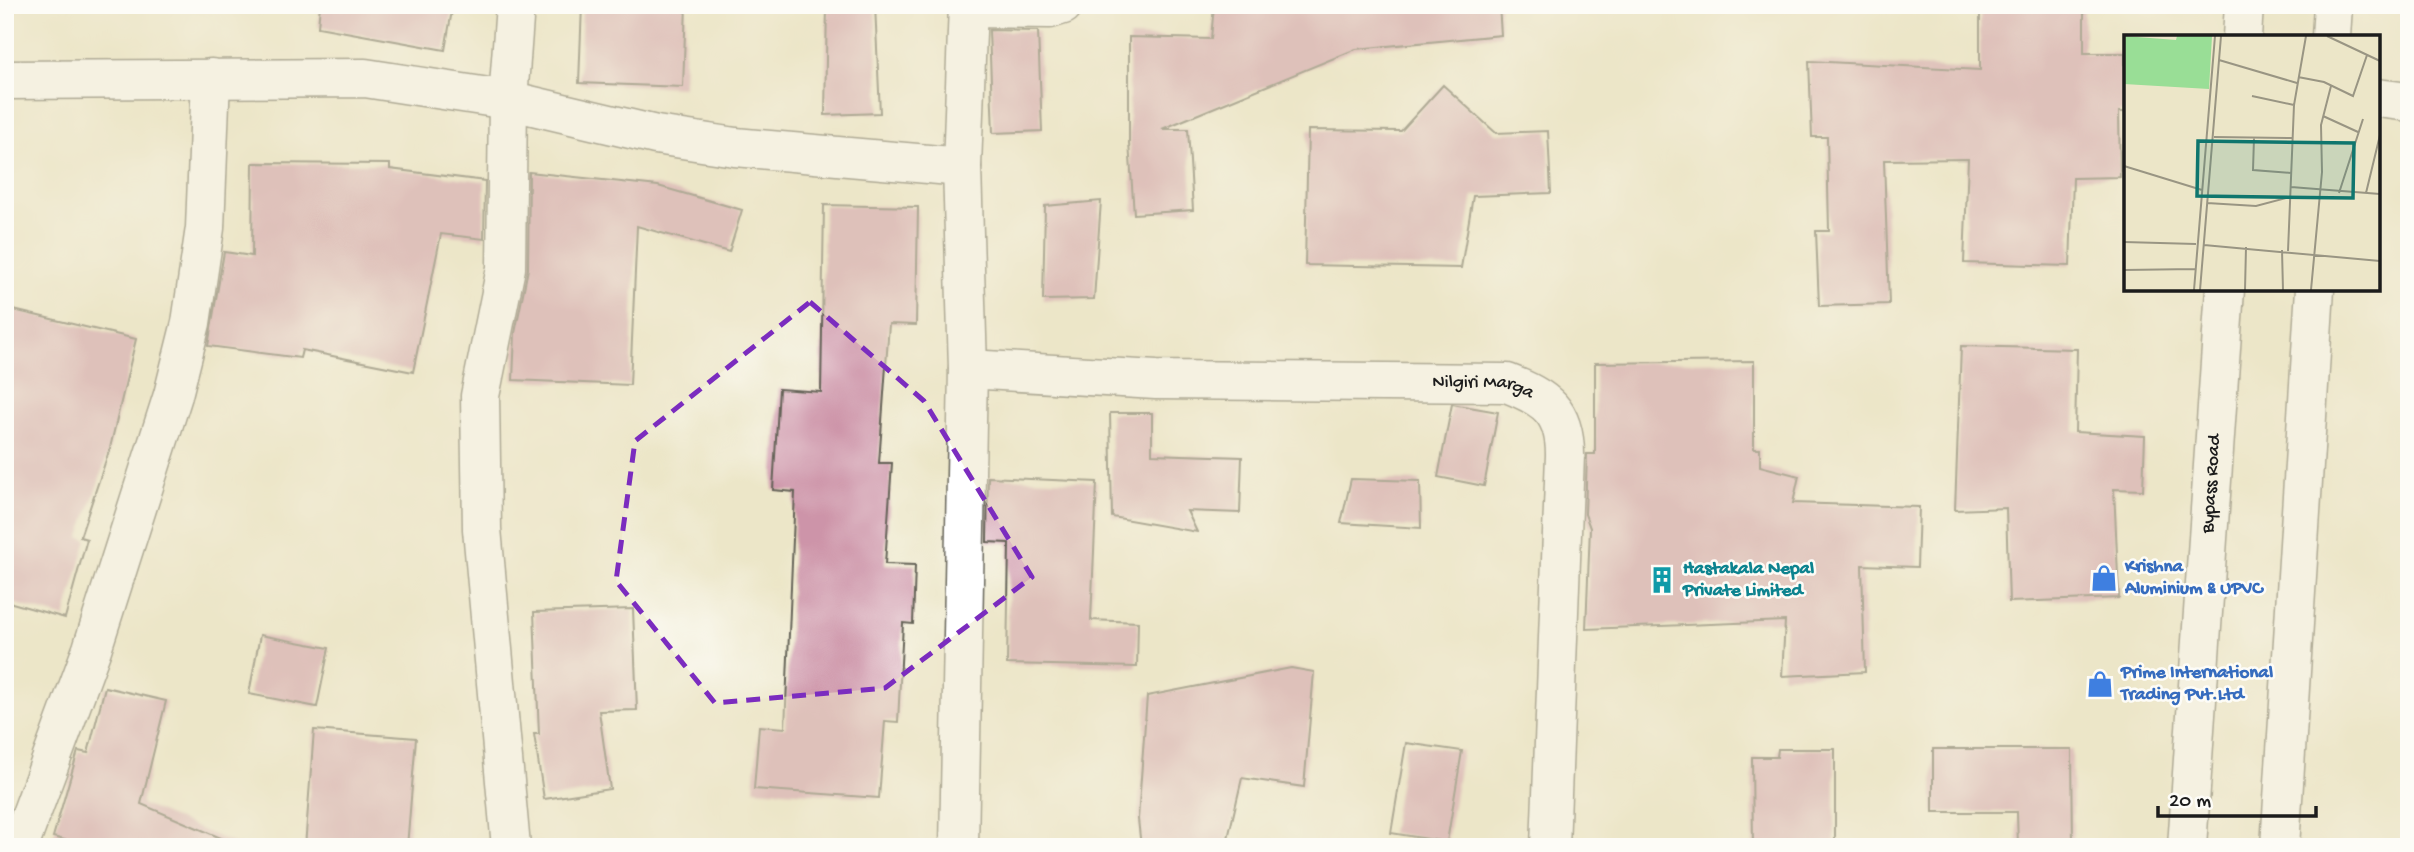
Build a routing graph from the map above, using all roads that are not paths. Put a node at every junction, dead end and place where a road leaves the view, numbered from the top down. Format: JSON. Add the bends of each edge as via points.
{"nodes":[{"id":1,"x":515,"y":5,"type":"edge"},
{"id":2,"x":1063,"y":5,"type":"edge"},
{"id":3,"x":2244,"y":5,"type":"edge"},
{"id":4,"x":2333,"y":5,"type":"edge"},
{"id":5,"x":968,"y":6,"type":"edge"},
{"id":6,"x":2242,"y":35,"type":"edge"},
{"id":7,"x":2331,"y":35,"type":"edge"},
{"id":8,"x":211,"y":78,"type":"junction"},
{"id":9,"x":5,"y":80,"type":"edge"},
{"id":10,"x":2379,"y":98,"type":"edge"},
{"id":11,"x":508,"y":100,"type":"junction"},
{"id":12,"x":2409,"y":102,"type":"edge"},
{"id":13,"x":962,"y":167,"type":"junction"},
{"id":14,"x":2225,"y":290,"type":"edge"},
{"id":15,"x":2315,"y":290,"type":"edge"},
{"id":16,"x":968,"y":369,"type":"junction"},
{"id":17,"x":19,"y":847,"type":"edge"},
{"id":18,"x":511,"y":847,"type":"edge"},
{"id":19,"x":959,"y":847,"type":"edge"},
{"id":20,"x":1550,"y":847,"type":"edge"},
{"id":21,"x":2187,"y":847,"type":"edge"},
{"id":22,"x":2280,"y":847,"type":"edge"}],
"edges":[{"from":1,"to":11,"type":"main road"},
{"from":2,"to":5,"type":"main road","via":[[1050,9]]},
{"from":3,"to":6,"type":"main road"},
{"from":4,"to":7,"type":"main road"},
{"from":5,"to":13,"type":"main road"},
{"from":8,"to":9,"type":"main road"},
{"from":8,"to":11,"type":"main road","via":[[365,78]]},
{"from":8,"to":17,"type":"main road","via":[[205,228],[191,323],[92,649]]},
{"from":10,"to":12,"type":"main road"},
{"from":11,"to":13,"type":"main road","via":[[656,135],[735,147]]},
{"from":11,"to":18,"type":"main road","via":[[506,268],[480,396],[482,529]]},
{"from":13,"to":16,"type":"main road"},
{"from":14,"to":21,"type":"main road","name":"Bypass Road"},
{"from":15,"to":22,"type":"main road"},
{"from":16,"to":19,"type":"main road"},
{"from":16,"to":20,"type":"main road","name":"Nilgiri Marga","via":[[1156,380],[1507,383],[1552,407],[1565,431],[1565,455]]}]}
